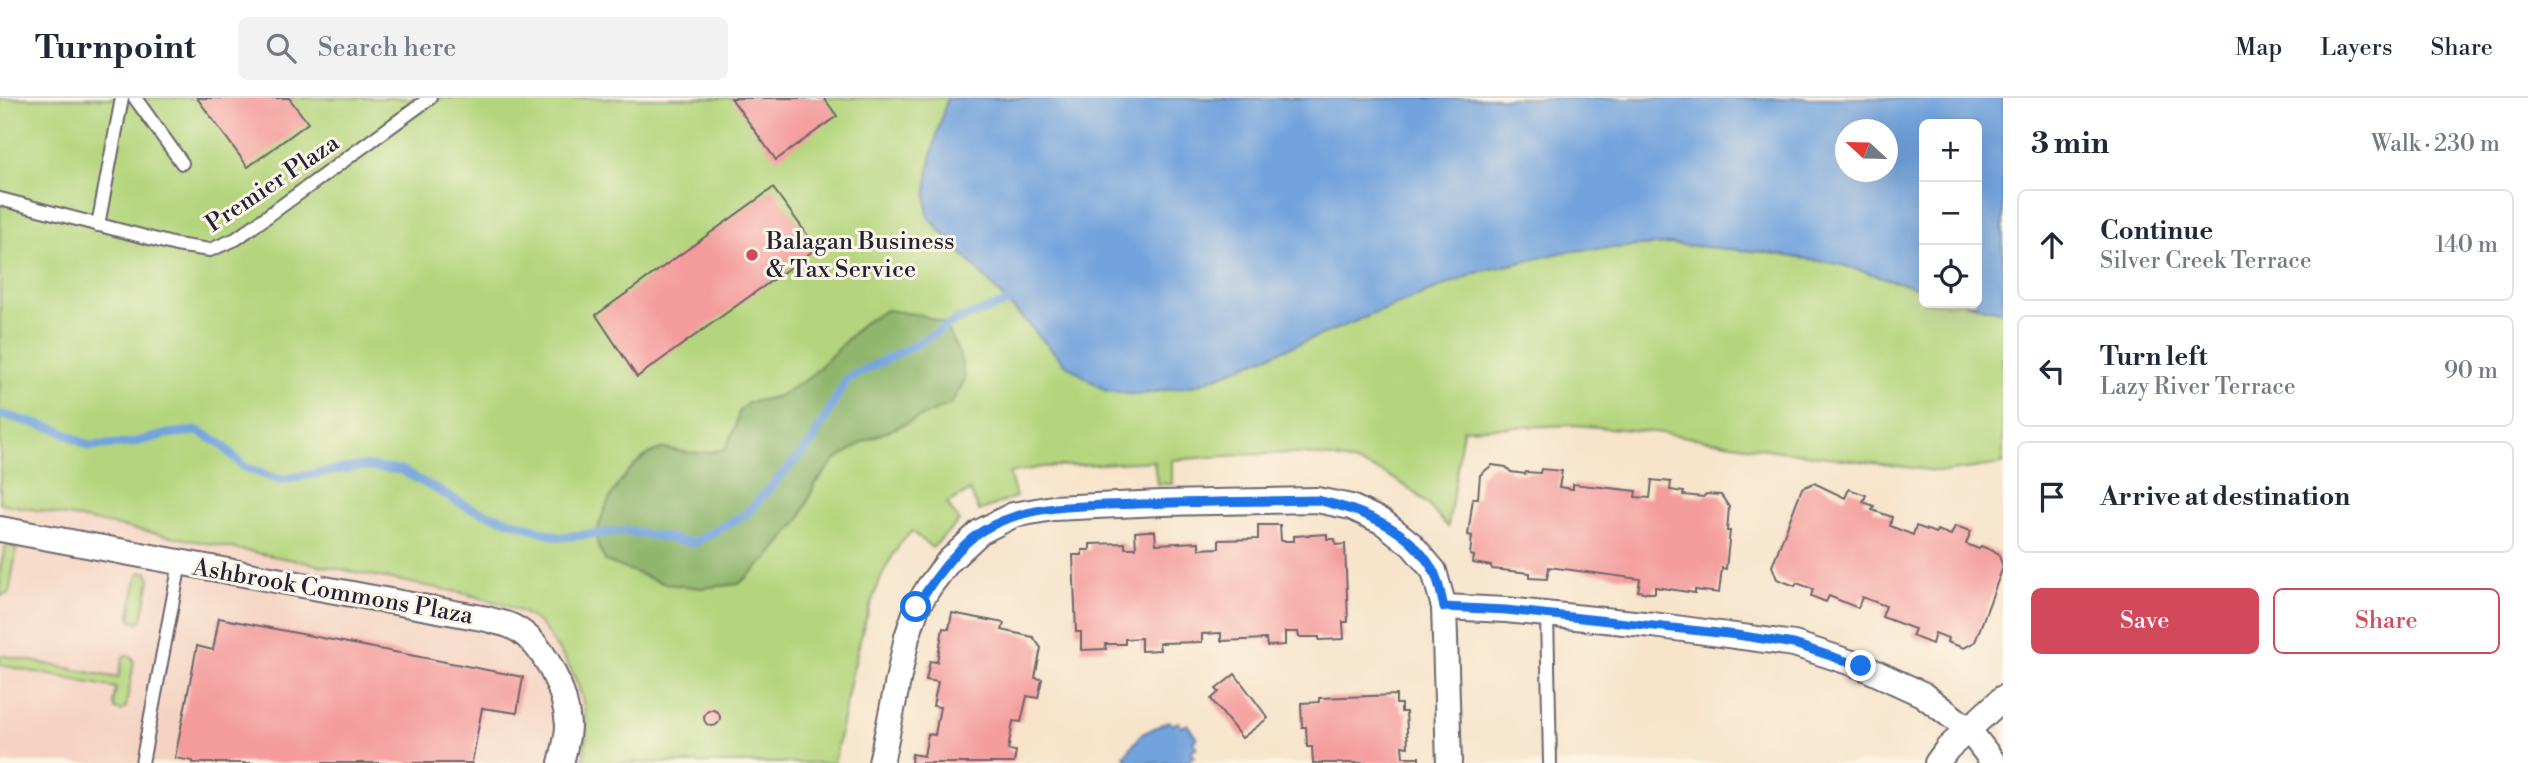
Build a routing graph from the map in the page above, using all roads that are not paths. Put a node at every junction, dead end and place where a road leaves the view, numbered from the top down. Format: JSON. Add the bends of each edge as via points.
{"nodes":[{"id":1,"x":122,"y":98,"type":"edge"},
{"id":2,"x":135,"y":98,"type":"edge"},
{"id":3,"x":430,"y":98,"type":"edge"},
{"id":4,"x":182,"y":163,"type":"dead end"},
{"id":5,"x":0,"y":199,"type":"edge"},
{"id":6,"x":99,"y":225,"type":"junction"},
{"id":7,"x":0,"y":528,"type":"edge"},
{"id":8,"x":180,"y":563,"type":"junction"},
{"id":9,"x":1444,"y":607,"type":"junction"},
{"id":10,"x":1547,"y":614,"type":"junction"},
{"id":11,"x":2003,"y":698,"type":"edge"},
{"id":12,"x":1968,"y":729,"type":"junction"},
{"id":13,"x":142,"y":763,"type":"edge"},
{"id":14,"x":561,"y":763,"type":"edge"},
{"id":15,"x":881,"y":763,"type":"edge"},
{"id":16,"x":1449,"y":763,"type":"edge"},
{"id":17,"x":1550,"y":763,"type":"edge"},
{"id":18,"x":1937,"y":763,"type":"edge"},
{"id":19,"x":1994,"y":763,"type":"edge"}],
"edges":[{"from":1,"to":6,"type":"lane"},
{"from":2,"to":4,"type":"lane"},
{"from":3,"to":6,"type":"lane","name":"Premier Plaza","via":[[236,239],[210,250]]},
{"from":5,"to":6,"type":"lane","name":"Premier Plaza"},
{"from":7,"to":8,"type":"street","name":"Ashbrook Commons Plaza"},
{"from":8,"to":13,"type":"lane"},
{"from":8,"to":14,"type":"street","name":"Ashbrook Commons Plaza","via":[[514,627],[550,665],[562,692],[568,727]]},
{"from":9,"to":10,"type":"street"},
{"from":9,"to":15,"type":"street","via":[[1434,571],[1412,545],[1383,522],[1317,500],[1054,508],[1013,516],[980,532],[948,562],[916,607]]},
{"from":9,"to":16,"type":"street"},
{"from":10,"to":12,"type":"street","via":[[1794,644],[1861,666],[1922,694]]},
{"from":10,"to":17,"type":"lane"},
{"from":11,"to":12,"type":"street"},
{"from":12,"to":18,"type":"street"},
{"from":12,"to":19,"type":"street"}]}
